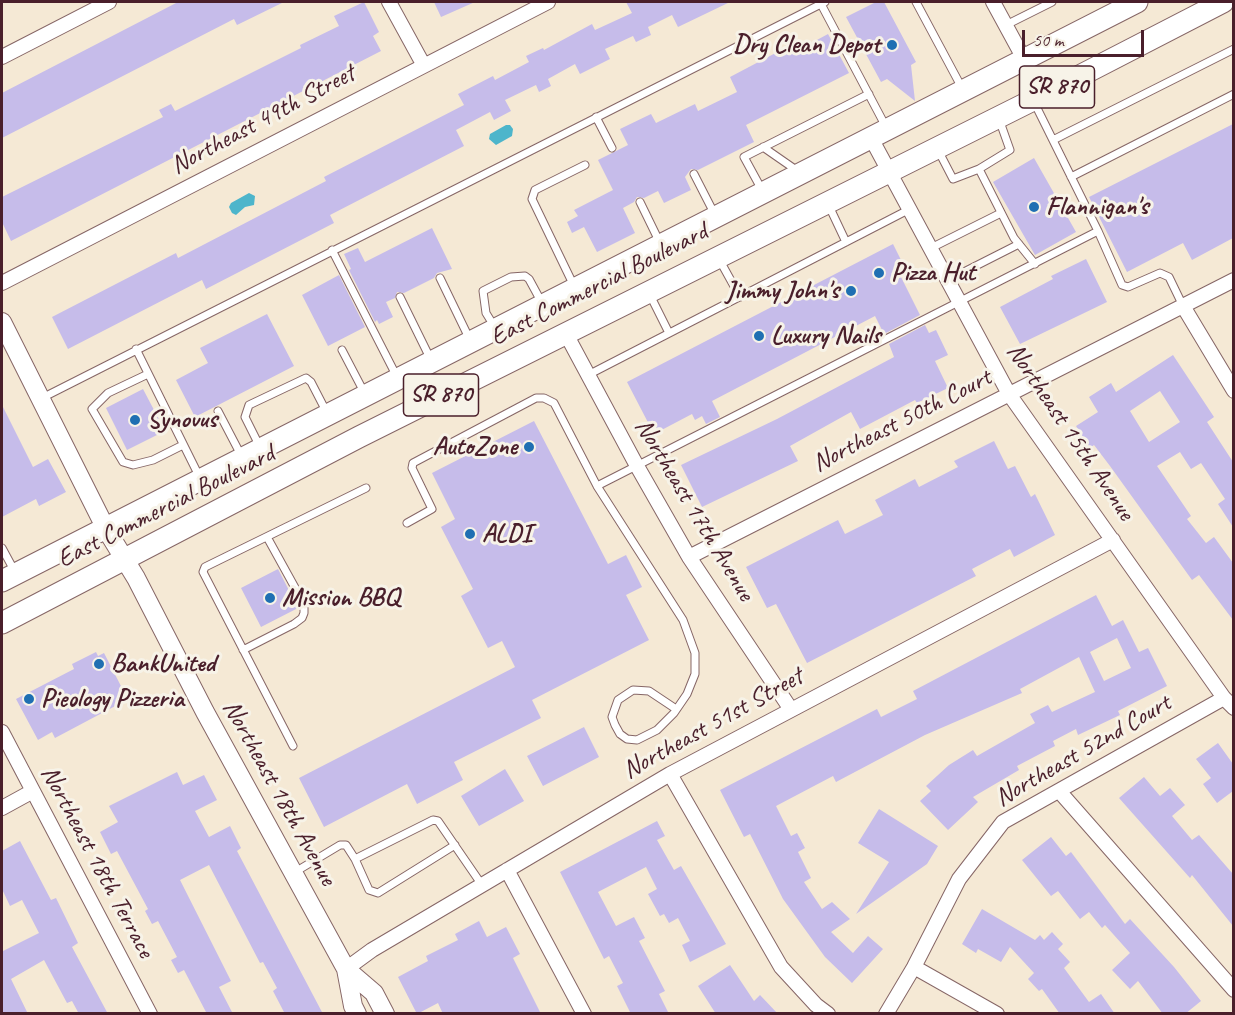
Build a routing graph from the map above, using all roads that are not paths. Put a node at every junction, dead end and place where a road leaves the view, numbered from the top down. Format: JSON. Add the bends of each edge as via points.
{"nodes":[{"id":1,"x":77,"y":2,"type":"edge"},
{"id":2,"x":109,"y":2,"type":"edge"},
{"id":3,"x":389,"y":2,"type":"edge"},
{"id":4,"x":548,"y":2,"type":"edge"},
{"id":5,"x":916,"y":2,"type":"edge"},
{"id":6,"x":993,"y":2,"type":"edge"},
{"id":7,"x":1052,"y":2,"type":"edge"},
{"id":8,"x":1133,"y":2,"type":"edge"},
{"id":9,"x":1223,"y":2,"type":"edge"},
{"id":10,"x":823,"y":3,"type":"edge"},
{"id":11,"x":84,"y":15,"type":"junction"},
{"id":12,"x":1006,"y":25,"type":"junction"},
{"id":13,"x":1233,"y":49,"type":"edge"},
{"id":14,"x":2,"y":57,"type":"edge"},
{"id":15,"x":1024,"y":59,"type":"junction"},
{"id":16,"x":423,"y":64,"type":"junction"},
{"id":17,"x":964,"y":90,"type":"junction"},
{"id":18,"x":869,"y":94,"type":"junction"},
{"id":19,"x":1233,"y":94,"type":"edge"},
{"id":20,"x":1033,"y":100,"type":"junction"},
{"id":21,"x":596,"y":117,"type":"junction"},
{"id":22,"x":998,"y":117,"type":"junction"},
{"id":23,"x":879,"y":133,"type":"junction"},
{"id":24,"x":1053,"y":140,"type":"junction"},
{"id":25,"x":763,"y":147,"type":"junction"},
{"id":26,"x":936,"y":147,"type":"junction"},
{"id":27,"x":612,"y":148,"type":"dead end"},
{"id":28,"x":585,"y":165,"type":"dead end"},
{"id":29,"x":979,"y":169,"type":"junction"},
{"id":30,"x":889,"y":170,"type":"junction"},
{"id":31,"x":694,"y":174,"type":"dead end"},
{"id":32,"x":801,"y":174,"type":"junction"},
{"id":33,"x":1071,"y":177,"type":"junction"},
{"id":34,"x":763,"y":193,"type":"junction"},
{"id":35,"x":826,"y":201,"type":"junction"},
{"id":36,"x":640,"y":202,"type":"dead end"},
{"id":37,"x":910,"y":209,"type":"junction"},
{"id":38,"x":1001,"y":213,"type":"junction"},
{"id":39,"x":716,"y":217,"type":"junction"},
{"id":40,"x":1098,"y":231,"type":"junction"},
{"id":41,"x":846,"y":242,"type":"junction"},
{"id":42,"x":1018,"y":244,"type":"junction"},
{"id":43,"x":661,"y":245,"type":"junction"},
{"id":44,"x":931,"y":248,"type":"junction"},
{"id":45,"x":332,"y":250,"type":"junction"},
{"id":46,"x":717,"y":256,"type":"junction"},
{"id":47,"x":1035,"y":264,"type":"junction"},
{"id":48,"x":440,"y":278,"type":"dead end"},
{"id":49,"x":948,"y":280,"type":"junction"},
{"id":50,"x":1233,"y":280,"type":"edge"},
{"id":51,"x":2,"y":283,"type":"edge"},
{"id":52,"x":576,"y":289,"type":"junction"},
{"id":53,"x":647,"y":291,"type":"junction"},
{"id":54,"x":400,"y":297,"type":"dead end"},
{"id":55,"x":740,"y":297,"type":"junction"},
{"id":56,"x":960,"y":302,"type":"junction"},
{"id":57,"x":543,"y":305,"type":"junction"},
{"id":58,"x":1183,"y":306,"type":"junction"},
{"id":59,"x":2,"y":322,"type":"edge"},
{"id":60,"x":496,"y":329,"type":"junction"},
{"id":61,"x":565,"y":332,"type":"junction"},
{"id":62,"x":669,"y":333,"type":"junction"},
{"id":63,"x":471,"y":342,"type":"junction"},
{"id":64,"x":136,"y":349,"type":"junction"},
{"id":65,"x":342,"y":350,"type":"dead end"},
{"id":66,"x":433,"y":362,"type":"junction"},
{"id":67,"x":148,"y":374,"type":"junction"},
{"id":68,"x":588,"y":375,"type":"junction"},
{"id":69,"x":399,"y":379,"type":"junction"},
{"id":70,"x":1233,"y":391,"type":"edge"},
{"id":71,"x":1010,"y":394,"type":"junction"},
{"id":72,"x":366,"y":396,"type":"junction"},
{"id":73,"x":42,"y":398,"type":"junction"},
{"id":74,"x":218,"y":411,"type":"dead end"},
{"id":75,"x":328,"y":415,"type":"junction"},
{"id":76,"x":183,"y":445,"type":"junction"},
{"id":77,"x":252,"y":454,"type":"junction"},
{"id":78,"x":637,"y":466,"type":"junction"},
{"id":79,"x":201,"y":480,"type":"junction"},
{"id":80,"x":597,"y":486,"type":"junction"},
{"id":81,"x":366,"y":488,"type":"dead end"},
{"id":82,"x":407,"y":524,"type":"dead end"},
{"id":83,"x":106,"y":528,"type":"junction"},
{"id":84,"x":267,"y":537,"type":"junction"},
{"id":85,"x":1113,"y":540,"type":"junction"},
{"id":86,"x":2,"y":548,"type":"edge"},
{"id":87,"x":689,"y":557,"type":"junction"},
{"id":88,"x":124,"y":559,"type":"junction"},
{"id":89,"x":9,"y":578,"type":"edge"},
{"id":90,"x":2,"y":623,"type":"edge"},
{"id":91,"x":243,"y":650,"type":"junction"},
{"id":92,"x":1229,"y":703,"type":"edge"},
{"id":93,"x":790,"y":708,"type":"junction"},
{"id":94,"x":676,"y":709,"type":"junction"},
{"id":95,"x":3,"y":741,"type":"edge"},
{"id":96,"x":293,"y":746,"type":"dead end"},
{"id":97,"x":670,"y":774,"type":"junction"},
{"id":98,"x":33,"y":791,"type":"junction"},
{"id":99,"x":1059,"y":791,"type":"junction"},
{"id":100,"x":2,"y":808,"type":"edge"},
{"id":101,"x":455,"y":845,"type":"junction"},
{"id":102,"x":355,"y":859,"type":"junction"},
{"id":103,"x":507,"y":870,"type":"junction"},
{"id":104,"x":292,"y":873,"type":"junction"},
{"id":105,"x":482,"y":885,"type":"junction"},
{"id":106,"x":914,"y":967,"type":"junction"},
{"id":107,"x":346,"y":969,"type":"junction"},
{"id":108,"x":1233,"y":990,"type":"edge"},
{"id":109,"x":150,"y":1014,"type":"edge"},
{"id":110,"x":357,"y":1014,"type":"edge"},
{"id":111,"x":385,"y":1014,"type":"edge"},
{"id":112,"x":584,"y":1014,"type":"edge"},
{"id":113,"x":828,"y":1014,"type":"edge"},
{"id":114,"x":886,"y":1014,"type":"edge"},
{"id":115,"x":997,"y":1014,"type":"edge"}],
"edges":[{"from":1,"to":11,"type":"street"},
{"from":2,"to":11,"type":"street"},
{"from":3,"to":16,"type":"street"},
{"from":4,"to":16,"type":"street","name":"Northeast 49th Street"},
{"from":5,"to":17,"type":"lane"},
{"from":6,"to":12,"type":"street"},
{"from":7,"to":12,"type":"lane"},
{"from":8,"to":15,"type":"main road","name":"East Commercial Boulevard","number":"SR 870"},
{"from":9,"to":20,"type":"main road","name":"East Commercial Boulevard","number":"SR 870"},
{"from":10,"to":18,"type":"lane"},
{"from":10,"to":21,"type":"lane"},
{"from":11,"to":14,"type":"street"},
{"from":12,"to":15,"type":"street"},
{"from":13,"to":24,"type":"lane"},
{"from":15,"to":17,"type":"main road","name":"East Commercial Boulevard","number":"SR 870"},
{"from":16,"to":51,"type":"street","name":"Northeast 49th Street"},
{"from":17,"to":23,"type":"main road","name":"East Commercial Boulevard","number":"SR 870"},
{"from":18,"to":23,"type":"lane"},
{"from":18,"to":25,"type":"lane"},
{"from":19,"to":33,"type":"lane"},
{"from":20,"to":22,"type":"main road","name":"East Commercial Boulevard","number":"SR 870"},
{"from":20,"to":24,"type":"lane"},
{"from":21,"to":27,"type":"lane"},
{"from":21,"to":45,"type":"lane"},
{"from":22,"to":26,"type":"main road","name":"East Commercial Boulevard","number":"SR 870"},
{"from":22,"to":29,"type":"lane","via":[[1010,150]]},
{"from":23,"to":30,"type":"street","name":"Northeast 15th Avenue"},
{"from":23,"to":32,"type":"main road","name":"East Commercial Boulevard","number":"SR 870"},
{"from":24,"to":33,"type":"lane"},
{"from":25,"to":32,"type":"lane"},
{"from":25,"to":34,"type":"lane","via":[[744,157]]},
{"from":26,"to":29,"type":"lane","via":[[953,179]]},
{"from":26,"to":30,"type":"main road","name":"East Commercial Boulevard","number":"SR 870"},
{"from":28,"to":52,"type":"lane","via":[[535,190],[532,200]]},
{"from":29,"to":38,"type":"lane"},
{"from":30,"to":35,"type":"main road","name":"East Commercial Boulevard","number":"SR 870"},
{"from":30,"to":37,"type":"street","name":"Northeast 15th Avenue"},
{"from":31,"to":39,"type":"lane"},
{"from":32,"to":34,"type":"main road","name":"East Commercial Boulevard","number":"SR 870"},
{"from":33,"to":40,"type":"lane"},
{"from":34,"to":39,"type":"main road","name":"East Commercial Boulevard","number":"SR 870"},
{"from":35,"to":41,"type":"lane"},
{"from":35,"to":46,"type":"main road","name":"East Commercial Boulevard","number":"SR 870"},
{"from":36,"to":43,"type":"lane"},
{"from":37,"to":41,"type":"lane"},
{"from":37,"to":44,"type":"street","name":"Northeast 15th Avenue"},
{"from":38,"to":42,"type":"lane"},
{"from":38,"to":44,"type":"lane"},
{"from":39,"to":43,"type":"main road","name":"East Commercial Boulevard","number":"SR 870"},
{"from":40,"to":47,"type":"lane"},
{"from":40,"to":58,"type":"lane","via":[[1122,285],[1128,287],[1160,273],[1168,277]]},
{"from":41,"to":55,"type":"lane"},
{"from":42,"to":47,"type":"lane"},
{"from":42,"to":49,"type":"lane"},
{"from":43,"to":52,"type":"main road","name":"East Commercial Boulevard","number":"SR 870"},
{"from":44,"to":49,"type":"street","name":"Northeast 15th Avenue"},
{"from":45,"to":64,"type":"lane"},
{"from":45,"to":69,"type":"lane"},
{"from":46,"to":53,"type":"main road","name":"East Commercial Boulevard","number":"SR 870"},
{"from":46,"to":55,"type":"lane"},
{"from":47,"to":56,"type":"lane"},
{"from":48,"to":63,"type":"lane"},
{"from":49,"to":56,"type":"street","name":"Northeast 15th Avenue"},
{"from":50,"to":58,"type":"street","name":"Northeast 50th Court"},
{"from":52,"to":57,"type":"main road","name":"East Commercial Boulevard","number":"SR 870"},
{"from":53,"to":61,"type":"main road","name":"East Commercial Boulevard","number":"SR 870"},
{"from":53,"to":62,"type":"lane"},
{"from":54,"to":66,"type":"lane"},
{"from":55,"to":62,"type":"lane"},
{"from":56,"to":71,"type":"street","name":"Northeast 15th Avenue"},
{"from":56,"to":78,"type":"lane"},
{"from":57,"to":60,"type":"main road","name":"East Commercial Boulevard","number":"SR 870"},
{"from":57,"to":60,"type":"lane","via":[[525,276],[511,277],[483,291],[486,313]]},
{"from":58,"to":70,"type":"street"},
{"from":58,"to":71,"type":"street","name":"Northeast 50th Court"},
{"from":59,"to":73,"type":"street","name":"Northeast 18th Avenue"},
{"from":60,"to":63,"type":"main road","name":"East Commercial Boulevard","number":"SR 870"},
{"from":61,"to":68,"type":"street","name":"Northeast 17th Avenue"},
{"from":61,"to":88,"type":"main road","name":"East Commercial Boulevard","number":"SR 870"},
{"from":62,"to":68,"type":"lane"},
{"from":63,"to":66,"type":"main road","name":"East Commercial Boulevard","number":"SR 870"},
{"from":64,"to":67,"type":"lane"},
{"from":64,"to":73,"type":"lane"},
{"from":65,"to":72,"type":"lane"},
{"from":66,"to":69,"type":"main road","name":"East Commercial Boulevard","number":"SR 870"},
{"from":67,"to":76,"type":"lane"},
{"from":67,"to":76,"type":"lane","via":[[108,393],[92,409],[123,462],[134,465],[153,460]]},
{"from":68,"to":78,"type":"street","name":"Northeast 17th Avenue"},
{"from":69,"to":72,"type":"main road","name":"East Commercial Boulevard","number":"SR 870"},
{"from":71,"to":85,"type":"street","name":"Northeast 15th Avenue"},
{"from":71,"to":87,"type":"street","name":"Northeast 50th Court"},
{"from":72,"to":75,"type":"main road","name":"East Commercial Boulevard","number":"SR 870"},
{"from":73,"to":83,"type":"street","name":"Northeast 18th Avenue"},
{"from":74,"to":77,"type":"lane"},
{"from":75,"to":77,"type":"main road","name":"East Commercial Boulevard","number":"SR 870"},
{"from":75,"to":77,"type":"lane","via":[[306,378],[249,405],[245,417]]},
{"from":76,"to":79,"type":"lane"},
{"from":77,"to":79,"type":"main road","name":"East Commercial Boulevard","number":"SR 870"},
{"from":78,"to":80,"type":"lane"},
{"from":78,"to":87,"type":"street","name":"Northeast 17th Avenue"},
{"from":79,"to":83,"type":"main road","name":"East Commercial Boulevard","number":"SR 870"},
{"from":80,"to":82,"type":"lane","via":[[554,403],[536,398],[413,463],[432,509]]},
{"from":80,"to":94,"type":"lane","via":[[692,637],[695,674]]},
{"from":81,"to":84,"type":"lane"},
{"from":83,"to":88,"type":"street","name":"Northeast 18th Avenue"},
{"from":83,"to":89,"type":"main road","name":"East Commercial Boulevard","number":"SR 870"},
{"from":84,"to":91,"type":"lane","via":[[304,604],[304,613],[294,624]]},
{"from":84,"to":91,"type":"lane","via":[[205,567],[203,572]]},
{"from":85,"to":92,"type":"street","name":"Northeast 15th Avenue"},
{"from":85,"to":93,"type":"street","name":"Northeast 51st Street"},
{"from":86,"to":89,"type":"lane"},
{"from":87,"to":93,"type":"street","name":"Northeast 17th Avenue"},
{"from":88,"to":90,"type":"main road","name":"East Commercial Boulevard","number":"SR 870"},
{"from":88,"to":104,"type":"street","name":"Northeast 18th Avenue"},
{"from":91,"to":96,"type":"lane"},
{"from":92,"to":99,"type":"street","name":"Northeast 52nd Court"},
{"from":93,"to":97,"type":"street","name":"Northeast 51st Street"},
{"from":94,"to":94,"type":"lane","via":[[657,730],[637,740],[620,734],[612,717],[618,700],[640,689],[657,695]]},
{"from":95,"to":98,"type":"street","name":"Northeast 18th Terrace"},
{"from":97,"to":103,"type":"street","name":"Northeast 51st Street"},
{"from":97,"to":113,"type":"street","via":[[781,967]]},
{"from":98,"to":100,"type":"street"},
{"from":98,"to":109,"type":"street","name":"Northeast 18th Terrace"},
{"from":99,"to":106,"type":"street","name":"Northeast 52nd Court","via":[[1003,822],[959,879]]},
{"from":99,"to":108,"type":"street"},
{"from":101,"to":102,"type":"lane","via":[[438,821],[433,820]]},
{"from":101,"to":102,"type":"lane","via":[[378,893],[369,890]]},
{"from":101,"to":105,"type":"lane"},
{"from":102,"to":104,"type":"lane","via":[[346,845],[340,845]]},
{"from":103,"to":105,"type":"street","name":"Northeast 51st Street"},
{"from":103,"to":112,"type":"street"},
{"from":104,"to":107,"type":"street","name":"Northeast 18th Avenue"},
{"from":105,"to":107,"type":"street","name":"Northeast 51st Street"},
{"from":106,"to":114,"type":"street","name":"Northeast 52nd Court"},
{"from":106,"to":115,"type":"street"},
{"from":107,"to":110,"type":"street","name":"Northeast 18th Avenue"},
{"from":107,"to":111,"type":"street","name":"Northeast 18th Avenue","via":[[374,993]]}]}
